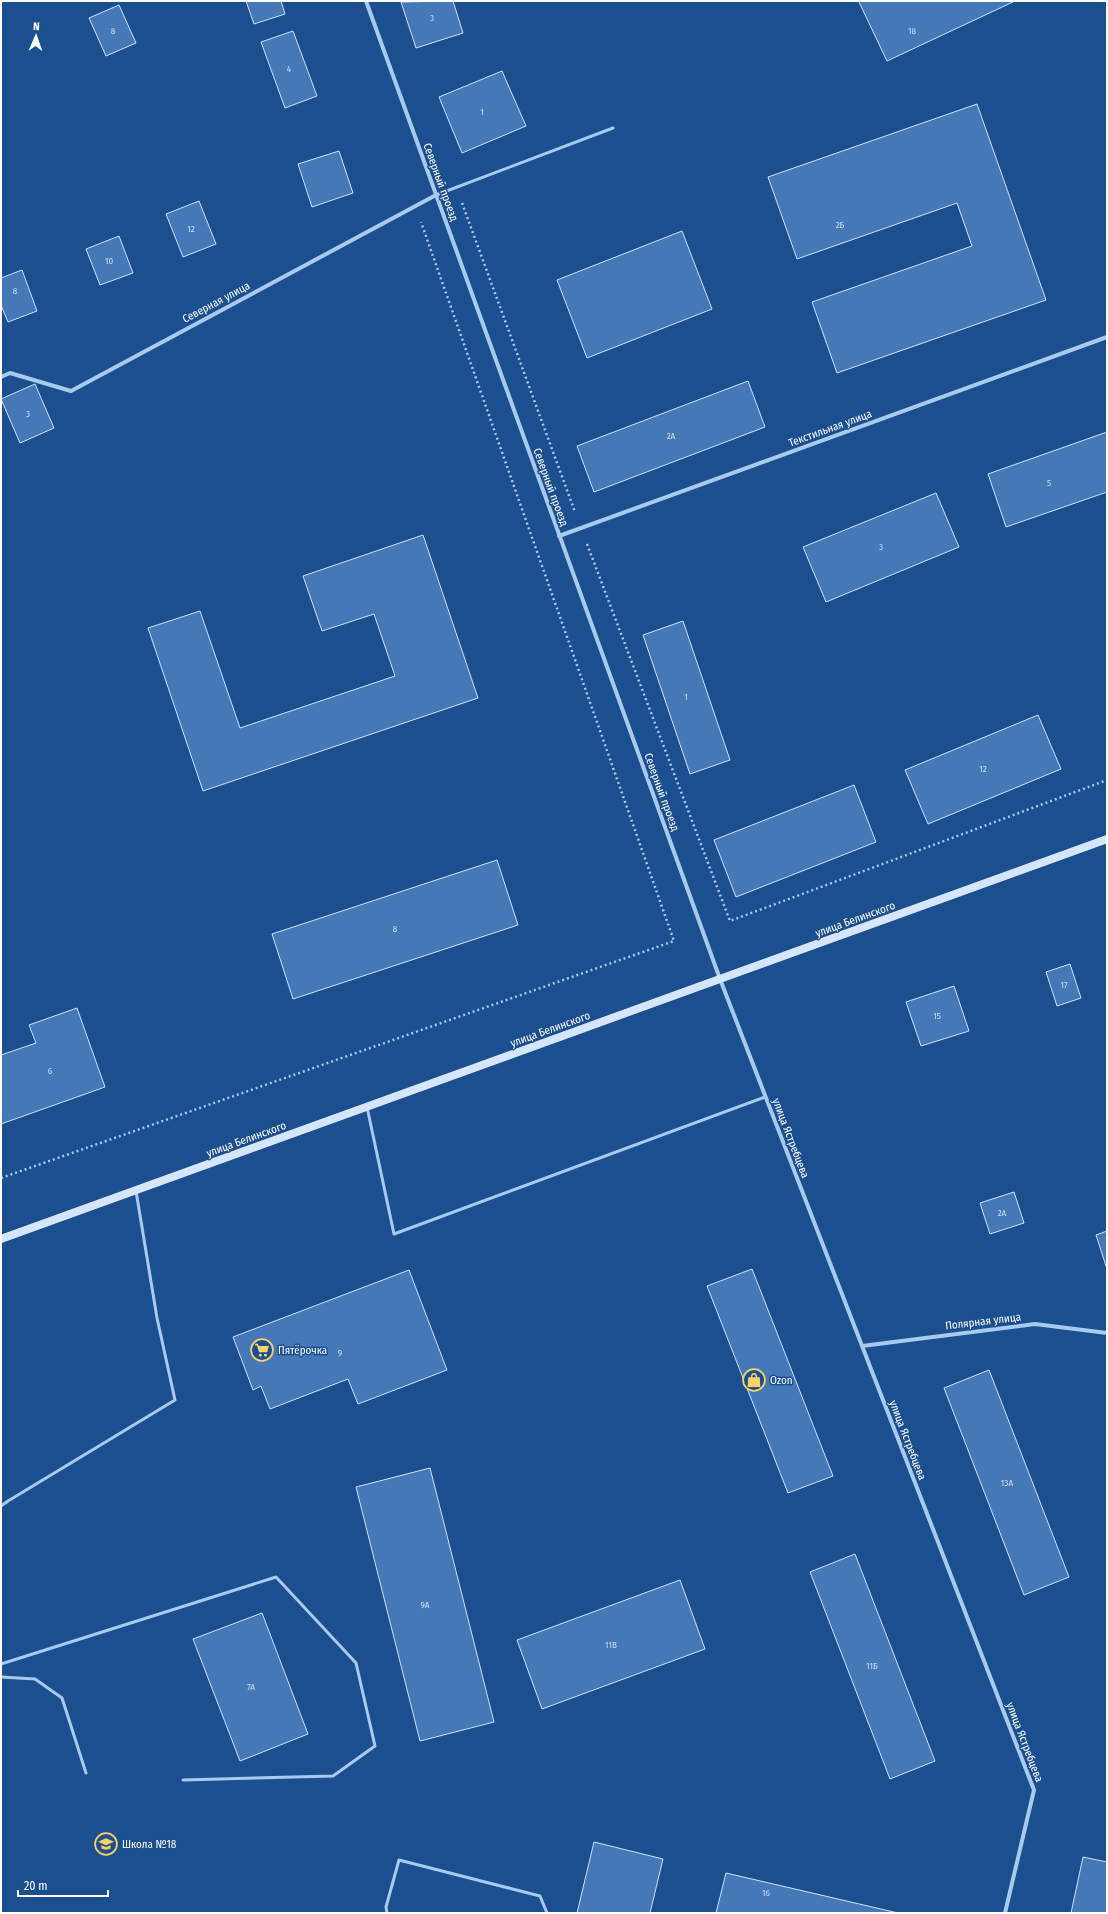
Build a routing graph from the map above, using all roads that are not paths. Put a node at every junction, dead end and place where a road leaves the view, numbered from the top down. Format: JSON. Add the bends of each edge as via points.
{"nodes":[{"id":1,"x":366,"y":1,"type":"edge"},
{"id":2,"x":613,"y":128,"type":"dead end"},
{"id":3,"x":436,"y":195,"type":"junction"},
{"id":4,"x":1107,"y":337,"type":"edge"},
{"id":5,"x":1,"y":377,"type":"edge"},
{"id":6,"x":559,"y":536,"type":"junction"},
{"id":7,"x":1107,"y":839,"type":"edge"},
{"id":8,"x":720,"y":979,"type":"junction"},
{"id":9,"x":765,"y":1096,"type":"junction"},
{"id":10,"x":367,"y":1107,"type":"junction"},
{"id":11,"x":136,"y":1191,"type":"junction"},
{"id":12,"x":1,"y":1239,"type":"edge"},
{"id":13,"x":1107,"y":1333,"type":"edge"},
{"id":14,"x":862,"y":1346,"type":"junction"},
{"id":15,"x":1,"y":1506,"type":"edge"},
{"id":16,"x":1,"y":1664,"type":"edge"},
{"id":17,"x":1,"y":1676,"type":"edge"},
{"id":18,"x":86,"y":1773,"type":"dead end"},
{"id":19,"x":183,"y":1780,"type":"dead end"},
{"id":20,"x":387,"y":1913,"type":"edge"},
{"id":21,"x":547,"y":1913,"type":"edge"},
{"id":22,"x":1005,"y":1913,"type":"edge"}],
"edges":[{"from":1,"to":3,"type":"street","name":"Северный проезд"},
{"from":2,"to":3,"type":"lane"},
{"from":3,"to":5,"type":"street","name":"Северная улица","via":[[71,391],[10,373]]},
{"from":3,"to":6,"type":"street","name":"Северный проезд"},
{"from":4,"to":6,"type":"street","name":"Текстильная улица"},
{"from":6,"to":8,"type":"street","name":"Северный проезд"},
{"from":7,"to":8,"type":"main road","name":"улица Белинского"},
{"from":8,"to":9,"type":"street","name":"улица Ястребцева"},
{"from":8,"to":10,"type":"main road","name":"улица Белинского"},
{"from":9,"to":10,"type":"lane","via":[[394,1234]]},
{"from":9,"to":14,"type":"street","name":"улица Ястребцева"},
{"from":10,"to":11,"type":"main road","name":"улица Белинского"},
{"from":11,"to":12,"type":"main road","name":"улица Белинского"},
{"from":11,"to":15,"type":"lane","via":[[157,1318],[175,1400]]},
{"from":13,"to":14,"type":"street","name":"Полярная улица","via":[[1035,1324]]},
{"from":14,"to":22,"type":"street","name":"улица Ястребцева","via":[[1034,1790]]},
{"from":16,"to":19,"type":"lane","via":[[276,1577],[356,1663],[375,1746],[333,1776]]},
{"from":17,"to":18,"type":"lane","via":[[35,1679],[62,1698]]},
{"from":20,"to":21,"type":"lane","via":[[386,1907],[399,1860],[540,1896]]}]}
